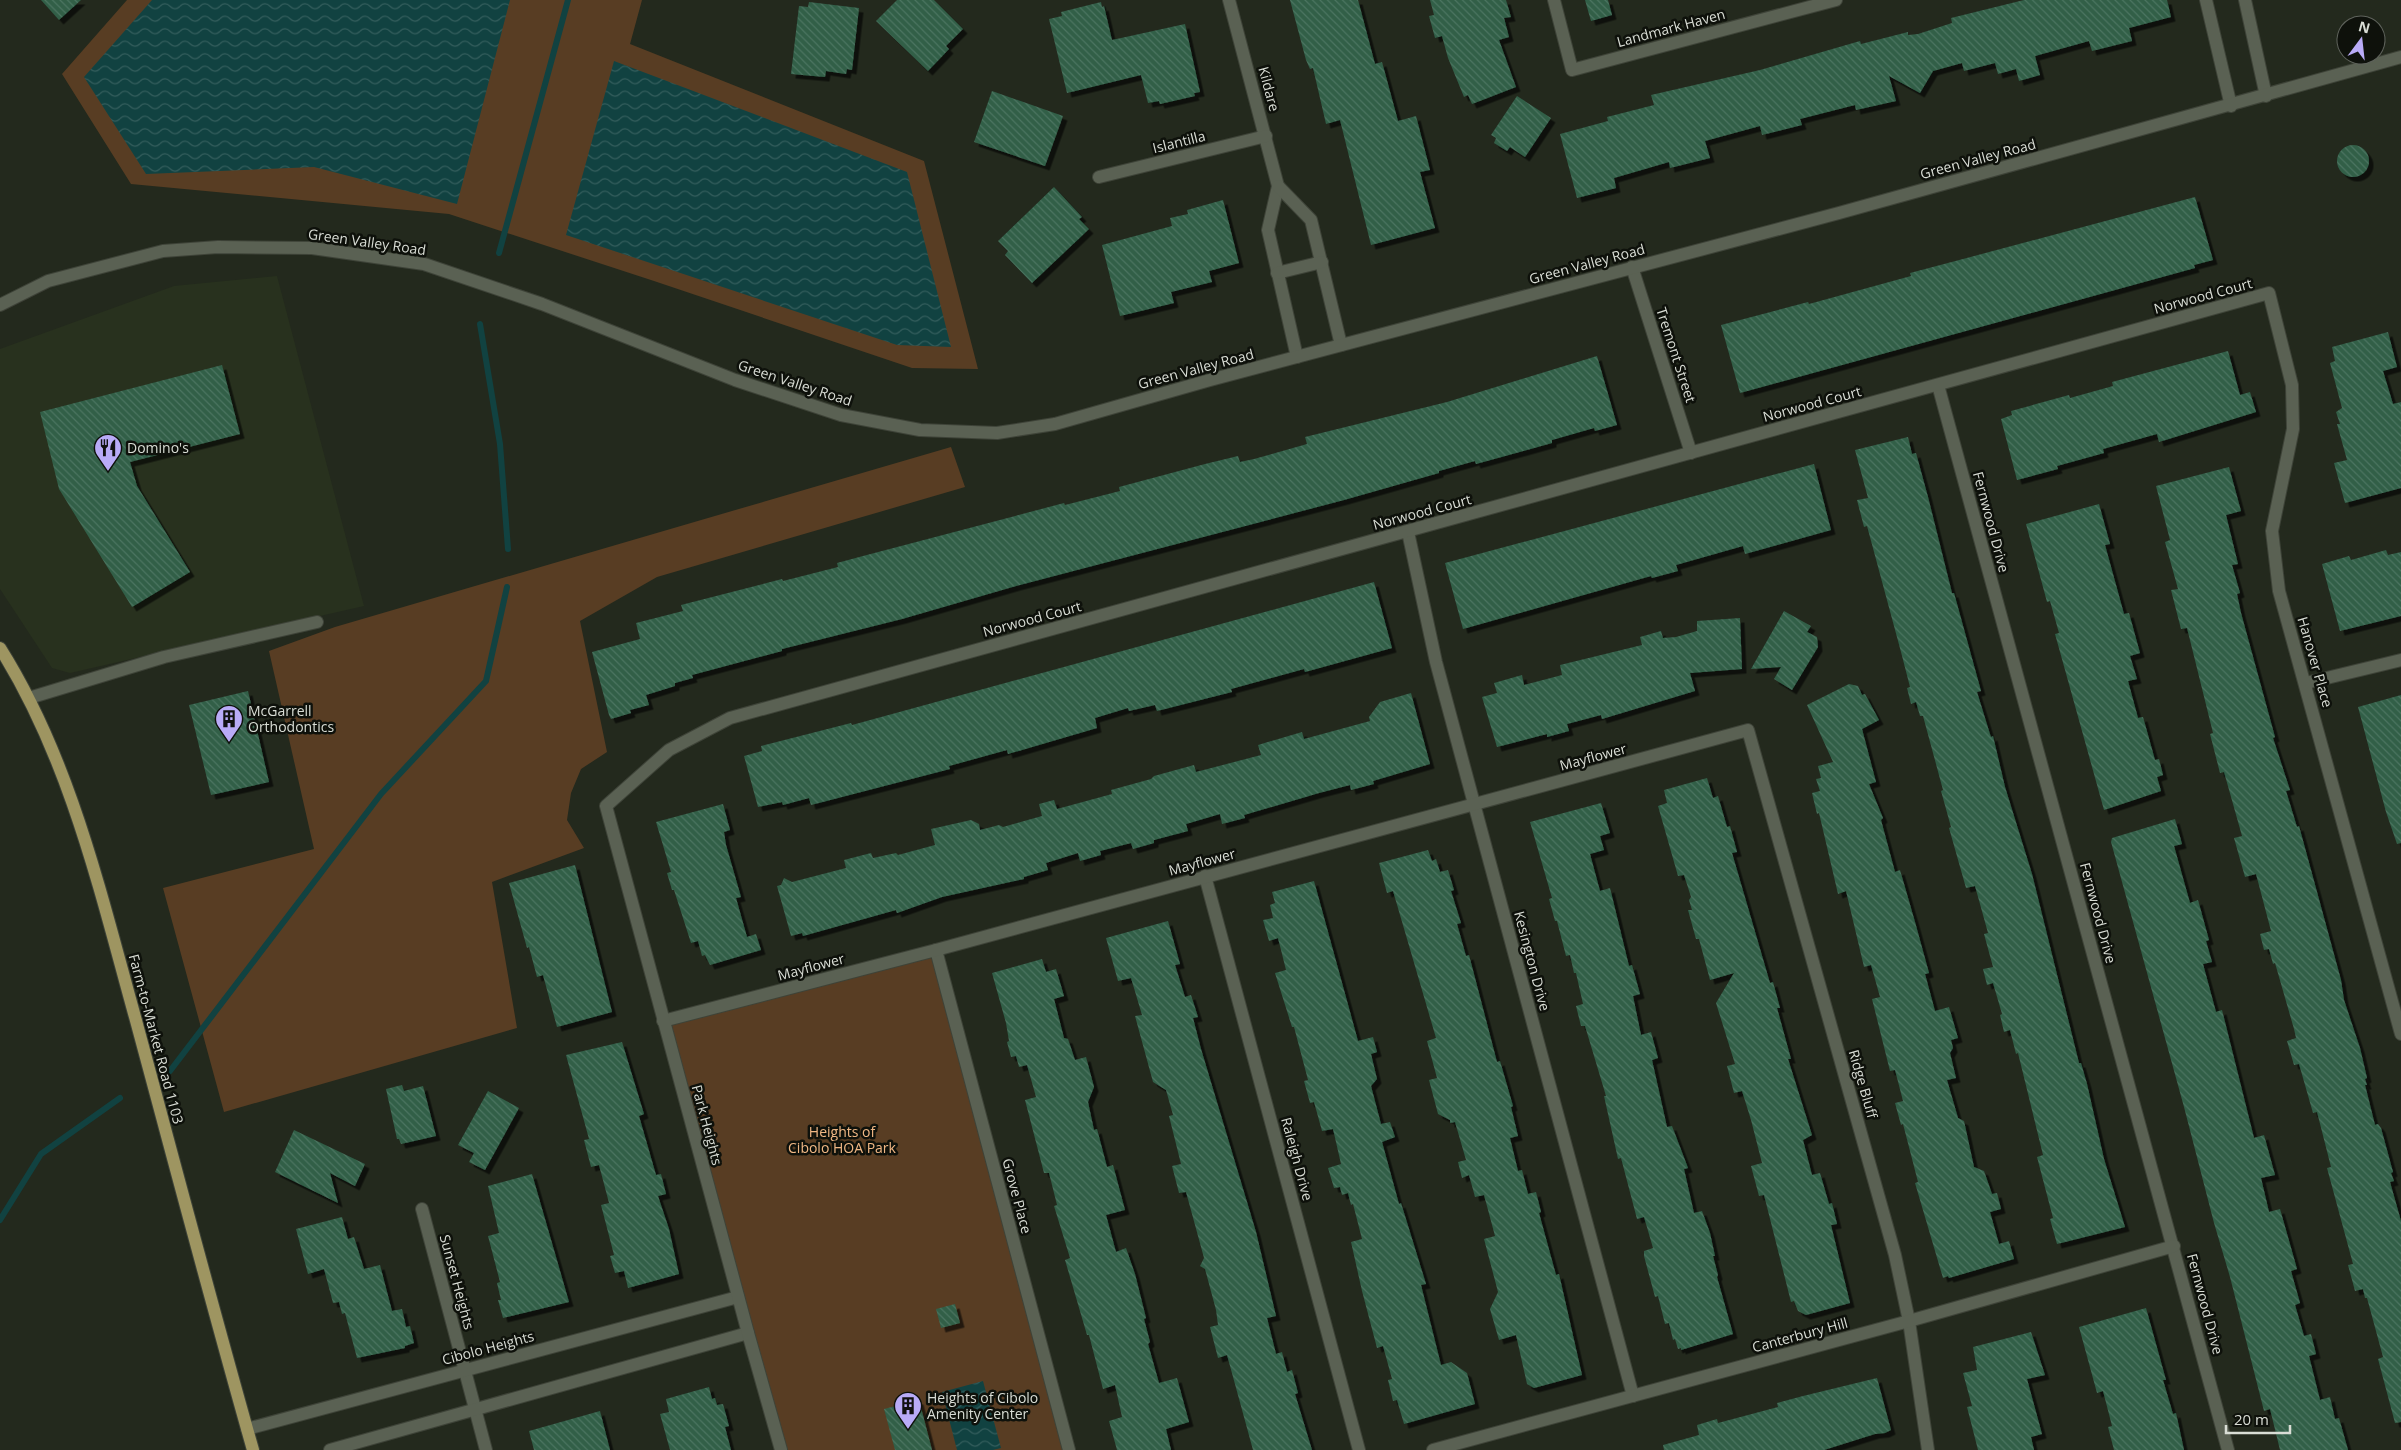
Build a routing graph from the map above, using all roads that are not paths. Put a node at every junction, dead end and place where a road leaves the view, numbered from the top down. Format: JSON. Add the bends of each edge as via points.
{"nodes":[{"id":1,"x":1229,"y":0,"type":"edge"},
{"id":2,"x":1554,"y":0,"type":"edge"},
{"id":3,"x":1836,"y":0,"type":"edge"},
{"id":4,"x":2206,"y":0,"type":"edge"},
{"id":5,"x":2245,"y":0,"type":"edge"},
{"id":6,"x":2401,"y":57,"type":"edge"},
{"id":7,"x":2266,"y":96,"type":"junction"},
{"id":8,"x":2231,"y":106,"type":"junction"},
{"id":9,"x":1266,"y":136,"type":"junction"},
{"id":10,"x":1099,"y":177,"type":"dead end"},
{"id":11,"x":1278,"y":186,"type":"junction"},
{"id":12,"x":1322,"y":262,"type":"junction"},
{"id":13,"x":1632,"y":267,"type":"junction"},
{"id":14,"x":1277,"y":273,"type":"junction"},
{"id":15,"x":2269,"y":293,"type":"joint"},
{"id":16,"x":0,"y":304,"type":"edge"},
{"id":17,"x":1341,"y":345,"type":"junction"},
{"id":18,"x":1297,"y":357,"type":"junction"},
{"id":19,"x":1938,"y":384,"type":"junction"},
{"id":20,"x":1691,"y":453,"type":"junction"},
{"id":21,"x":1408,"y":532,"type":"junction"},
{"id":22,"x":317,"y":622,"type":"dead end"},
{"id":23,"x":0,"y":648,"type":"edge"},
{"id":24,"x":2401,"y":660,"type":"edge"},
{"id":25,"x":2306,"y":683,"type":"junction"},
{"id":26,"x":29,"y":698,"type":"junction"},
{"id":27,"x":1748,"y":730,"type":"joint"},
{"id":28,"x":1474,"y":804,"type":"junction"},
{"id":29,"x":606,"y":806,"type":"joint"},
{"id":30,"x":1205,"y":876,"type":"junction"},
{"id":31,"x":936,"y":950,"type":"junction"},
{"id":32,"x":663,"y":1021,"type":"junction"},
{"id":33,"x":2401,"y":1034,"type":"edge"},
{"id":34,"x":422,"y":1209,"type":"dead end"},
{"id":35,"x":2174,"y":1246,"type":"junction"},
{"id":36,"x":738,"y":1297,"type":"junction"},
{"id":37,"x":1909,"y":1321,"type":"junction"},
{"id":38,"x":748,"y":1333,"type":"junction"},
{"id":39,"x":464,"y":1370,"type":"junction"},
{"id":40,"x":1633,"y":1396,"type":"junction"},
{"id":41,"x":475,"y":1410,"type":"junction"},
{"id":42,"x":247,"y":1429,"type":"junction"},
{"id":43,"x":253,"y":1450,"type":"edge"},
{"id":44,"x":330,"y":1450,"type":"edge"},
{"id":45,"x":486,"y":1450,"type":"edge"},
{"id":46,"x":781,"y":1450,"type":"edge"},
{"id":47,"x":1069,"y":1450,"type":"edge"},
{"id":48,"x":1359,"y":1450,"type":"edge"},
{"id":49,"x":1433,"y":1450,"type":"edge"},
{"id":50,"x":1928,"y":1450,"type":"edge"},
{"id":51,"x":2228,"y":1450,"type":"edge"}],
"edges":[{"from":1,"to":9,"type":"street","name":"Kildare"},
{"from":2,"to":3,"type":"street","name":"Landmark Haven","via":[[1572,70]]},
{"from":4,"to":8,"type":"street"},
{"from":5,"to":7,"type":"street"},
{"from":6,"to":7,"type":"street","name":"Green Valley Road"},
{"from":7,"to":8,"type":"street","name":"Green Valley Road"},
{"from":8,"to":13,"type":"street","name":"Green Valley Road"},
{"from":9,"to":10,"type":"street","name":"Islantilla"},
{"from":9,"to":11,"type":"street","name":"Kildare"},
{"from":11,"to":12,"type":"street","name":"Kildare","via":[[1310,220]]},
{"from":11,"to":14,"type":"street","name":"Kildare","via":[[1268,230]]},
{"from":12,"to":14,"type":"street"},
{"from":12,"to":17,"type":"street","name":"Kildare"},
{"from":13,"to":17,"type":"street","name":"Green Valley Road"},
{"from":13,"to":20,"type":"street","name":"Tremont Street"},
{"from":14,"to":18,"type":"street","name":"Kildare"},
{"from":15,"to":19,"type":"street","name":"Norwood Court"},
{"from":15,"to":25,"type":"street","name":"Hanover Place","via":[[2292,385],[2293,429],[2272,531],[2279,590]]},
{"from":16,"to":18,"type":"street","name":"Green Valley Road","via":[[48,281],[163,251],[218,247],[312,248],[424,264],[542,304],[735,380],[841,415],[920,430],[988,433],[1055,424]]},
{"from":17,"to":18,"type":"street","name":"Green Valley Road"},
{"from":19,"to":20,"type":"street","name":"Norwood Court"},
{"from":19,"to":35,"type":"street","name":"Fernwood Drive"},
{"from":20,"to":21,"type":"street","name":"Norwood Court"},
{"from":21,"to":28,"type":"street","name":"Kesington Drive","via":[[1436,662]]},
{"from":21,"to":29,"type":"street","name":"Norwood Court","via":[[730,718],[669,750]]},
{"from":22,"to":26,"type":"street","via":[[164,657]]},
{"from":23,"to":26,"type":"main road","name":"Farm-to-Market Road 1103"},
{"from":24,"to":25,"type":"street"},
{"from":25,"to":33,"type":"street","name":"Hanover Place"},
{"from":26,"to":42,"type":"main road","name":"Farm-to-Market Road 1103","via":[[60,771],[109,923]]},
{"from":27,"to":28,"type":"street","name":"Mayflower"},
{"from":27,"to":37,"type":"street","name":"Ridge Bluff","via":[[1895,1255]]},
{"from":28,"to":30,"type":"street","name":"Mayflower"},
{"from":28,"to":40,"type":"street","name":"Kesington Drive"},
{"from":29,"to":32,"type":"street","name":"Park Heights"},
{"from":30,"to":31,"type":"street","name":"Mayflower"},
{"from":30,"to":48,"type":"street","name":"Raleigh Drive"},
{"from":31,"to":32,"type":"street","name":"Mayflower"},
{"from":31,"to":47,"type":"street","name":"Grove Place"},
{"from":32,"to":36,"type":"street","name":"Park Heights"},
{"from":34,"to":39,"type":"street","name":"Sunset Heights"},
{"from":35,"to":37,"type":"street","name":"Canterbury Hill"},
{"from":35,"to":51,"type":"street","name":"Fernwood Drive"},
{"from":36,"to":38,"type":"street","name":"Park Heights"},
{"from":36,"to":39,"type":"street","name":"Cibolo Heights"},
{"from":37,"to":40,"type":"street","name":"Canterbury Hill"},
{"from":37,"to":50,"type":"street","name":"Ridge Bluff"},
{"from":38,"to":41,"type":"street"},
{"from":38,"to":46,"type":"street","name":"Park Heights"},
{"from":39,"to":41,"type":"street","name":"Sunset Heights"},
{"from":39,"to":42,"type":"street","name":"Cibolo Heights"},
{"from":40,"to":49,"type":"street","name":"Canterbury Hill"},
{"from":41,"to":44,"type":"street"},
{"from":41,"to":45,"type":"street","name":"Sunset Heights"},
{"from":42,"to":43,"type":"main road","name":"Farm-to-Market Road 1103"}]}
